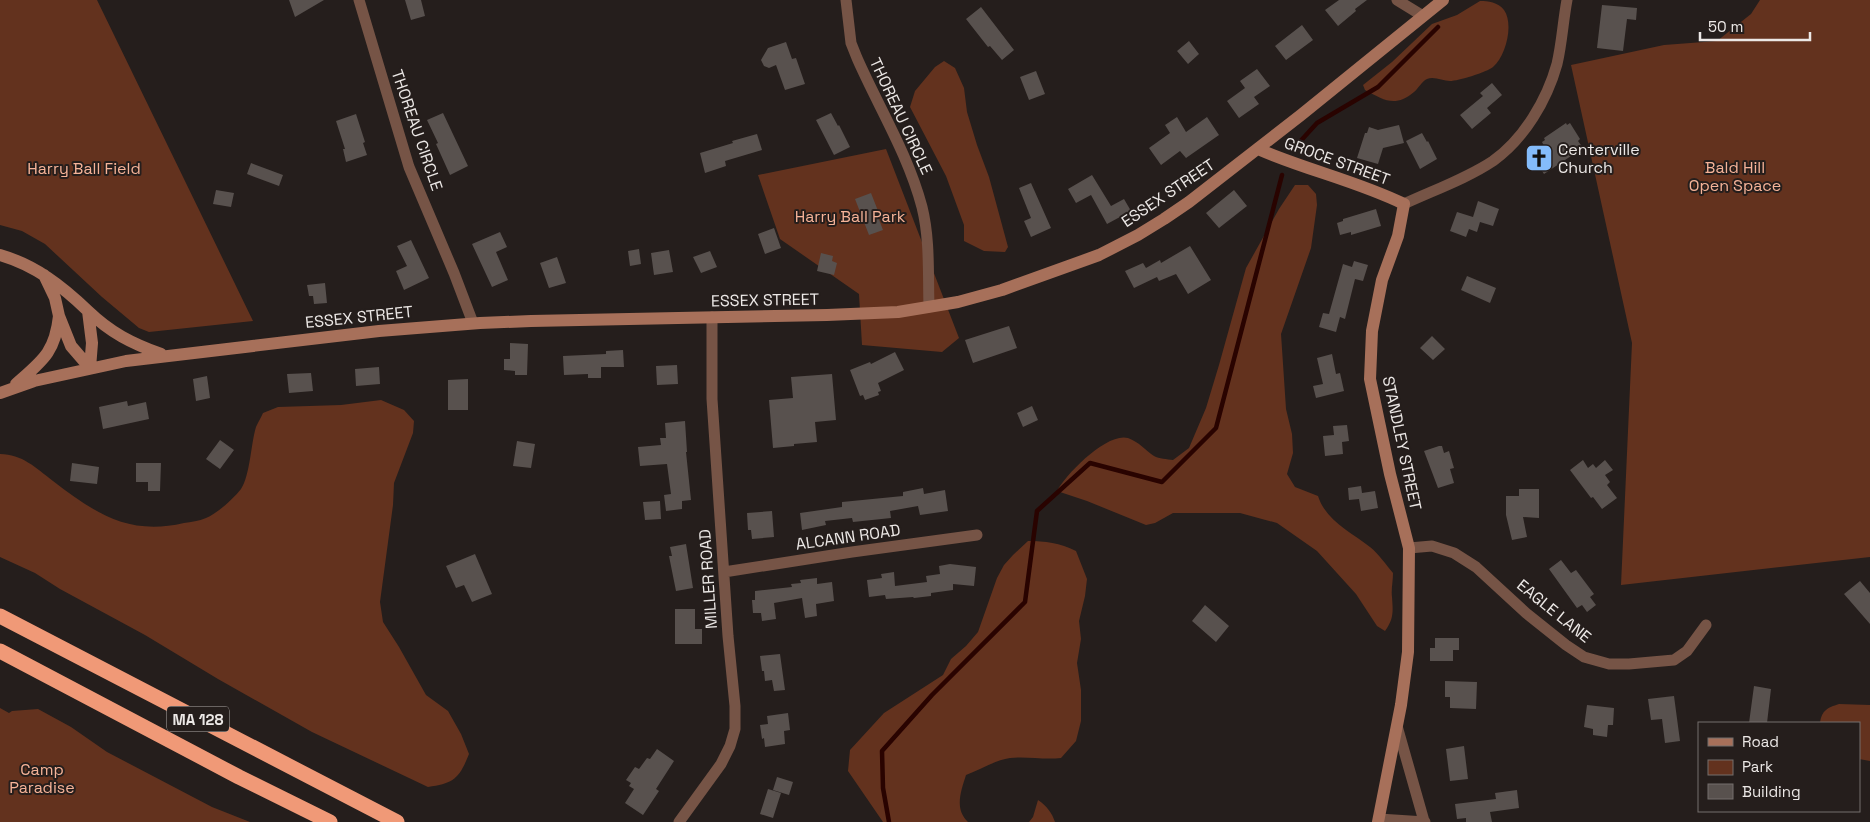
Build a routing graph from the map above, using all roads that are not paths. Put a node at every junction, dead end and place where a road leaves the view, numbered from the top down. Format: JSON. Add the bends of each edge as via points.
{"nodes":[{"id":1,"x":359,"y":0,"type":"edge"},
{"id":2,"x":846,"y":0,"type":"edge"},
{"id":3,"x":1397,"y":0,"type":"edge"},
{"id":4,"x":1443,"y":0,"type":"edge"},
{"id":5,"x":1567,"y":0,"type":"edge"},
{"id":6,"x":1423,"y":16,"type":"junction"},
{"id":7,"x":1258,"y":149,"type":"junction"},
{"id":8,"x":1404,"y":204,"type":"junction"},
{"id":9,"x":0,"y":256,"type":"edge"},
{"id":10,"x":44,"y":275,"type":"junction"},
{"id":11,"x":929,"y":307,"type":"junction"},
{"id":12,"x":88,"y":311,"type":"junction"},
{"id":13,"x":59,"y":316,"type":"junction"},
{"id":14,"x":712,"y":318,"type":"junction"},
{"id":15,"x":473,"y":323,"type":"junction"},
{"id":16,"x":163,"y":355,"type":"junction"},
{"id":17,"x":90,"y":368,"type":"junction"},
{"id":18,"x":5,"y":391,"type":"edge"},
{"id":19,"x":977,"y":535,"type":"dead end"},
{"id":20,"x":1410,"y":548,"type":"junction"},
{"id":21,"x":724,"y":572,"type":"junction"},
{"id":22,"x":0,"y":616,"type":"edge"},
{"id":23,"x":1706,"y":624,"type":"dead end"},
{"id":24,"x":0,"y":651,"type":"edge"},
{"id":25,"x":1397,"y":726,"type":"junction"},
{"id":26,"x":1379,"y":821,"type":"edge"},
{"id":27,"x":1424,"y":821,"type":"edge"},
{"id":28,"x":330,"y":822,"type":"edge"},
{"id":29,"x":397,"y":822,"type":"edge"},
{"id":30,"x":679,"y":822,"type":"edge"}],
"edges":[{"from":1,"to":15,"type":"street","name":"THOREAU CIRCLE","via":[[409,167]]},
{"from":2,"to":11,"type":"street","name":"THOREAU CIRCLE","via":[[851,43],[901,149],[922,209],[927,239]]},
{"from":3,"to":6,"type":"street"},
{"from":4,"to":6,"type":"main road","name":"ESSEX STREET"},
{"from":5,"to":8,"type":"street","via":[[1557,63],[1534,118],[1494,160],[1464,178]]},
{"from":6,"to":7,"type":"main road","name":"ESSEX STREET"},
{"from":7,"to":8,"type":"main road","name":"GROCE STREET","via":[[1362,185]]},
{"from":7,"to":11,"type":"main road","name":"ESSEX STREET","via":[[1190,202],[1099,255],[1002,290]]},
{"from":8,"to":20,"type":"main road","name":"STANDLEY STREET","via":[[1398,236],[1382,280],[1372,331],[1370,379]]},
{"from":9,"to":10,"type":"main road","via":[[18,261]]},
{"from":10,"to":12,"type":"main road"},
{"from":10,"to":13,"type":"main road"},
{"from":11,"to":14,"type":"main road","name":"ESSEX STREET","via":[[898,312]]},
{"from":12,"to":16,"type":"main road","via":[[120,337]]},
{"from":12,"to":17,"type":"main road","via":[[92,343]]},
{"from":13,"to":17,"type":"main road","via":[[71,346]]},
{"from":13,"to":18,"type":"main road","via":[[54,342],[45,358]]},
{"from":14,"to":15,"type":"main road","name":"ESSEX STREET"},
{"from":14,"to":21,"type":"street","name":"MILLER ROAD","via":[[712,398]]},
{"from":15,"to":16,"type":"main road","name":"ESSEX STREET"},
{"from":16,"to":17,"type":"main road","name":"ESSEX STREET"},
{"from":17,"to":18,"type":"main road","name":"ESSEX STREET"},
{"from":19,"to":21,"type":"street","name":"ALCANN ROAD"},
{"from":20,"to":23,"type":"street","name":"EAGLE LANE","via":[[1432,546],[1454,553],[1476,567],[1566,645],[1584,657],[1609,664],[1674,660],[1687,650]]},
{"from":20,"to":25,"type":"main road","name":"STANDLEY STREET","via":[[1408,652]]},
{"from":21,"to":30,"type":"street","name":"MILLER ROAD","via":[[735,729],[721,764]]},
{"from":22,"to":29,"type":"highway","number":"MA 128"},
{"from":24,"to":28,"type":"highway","number":"MA 128"},
{"from":25,"to":26,"type":"main road","name":"STANDLEY STREET"},
{"from":25,"to":27,"type":"street"},
{"from":26,"to":27,"type":"street"}]}
